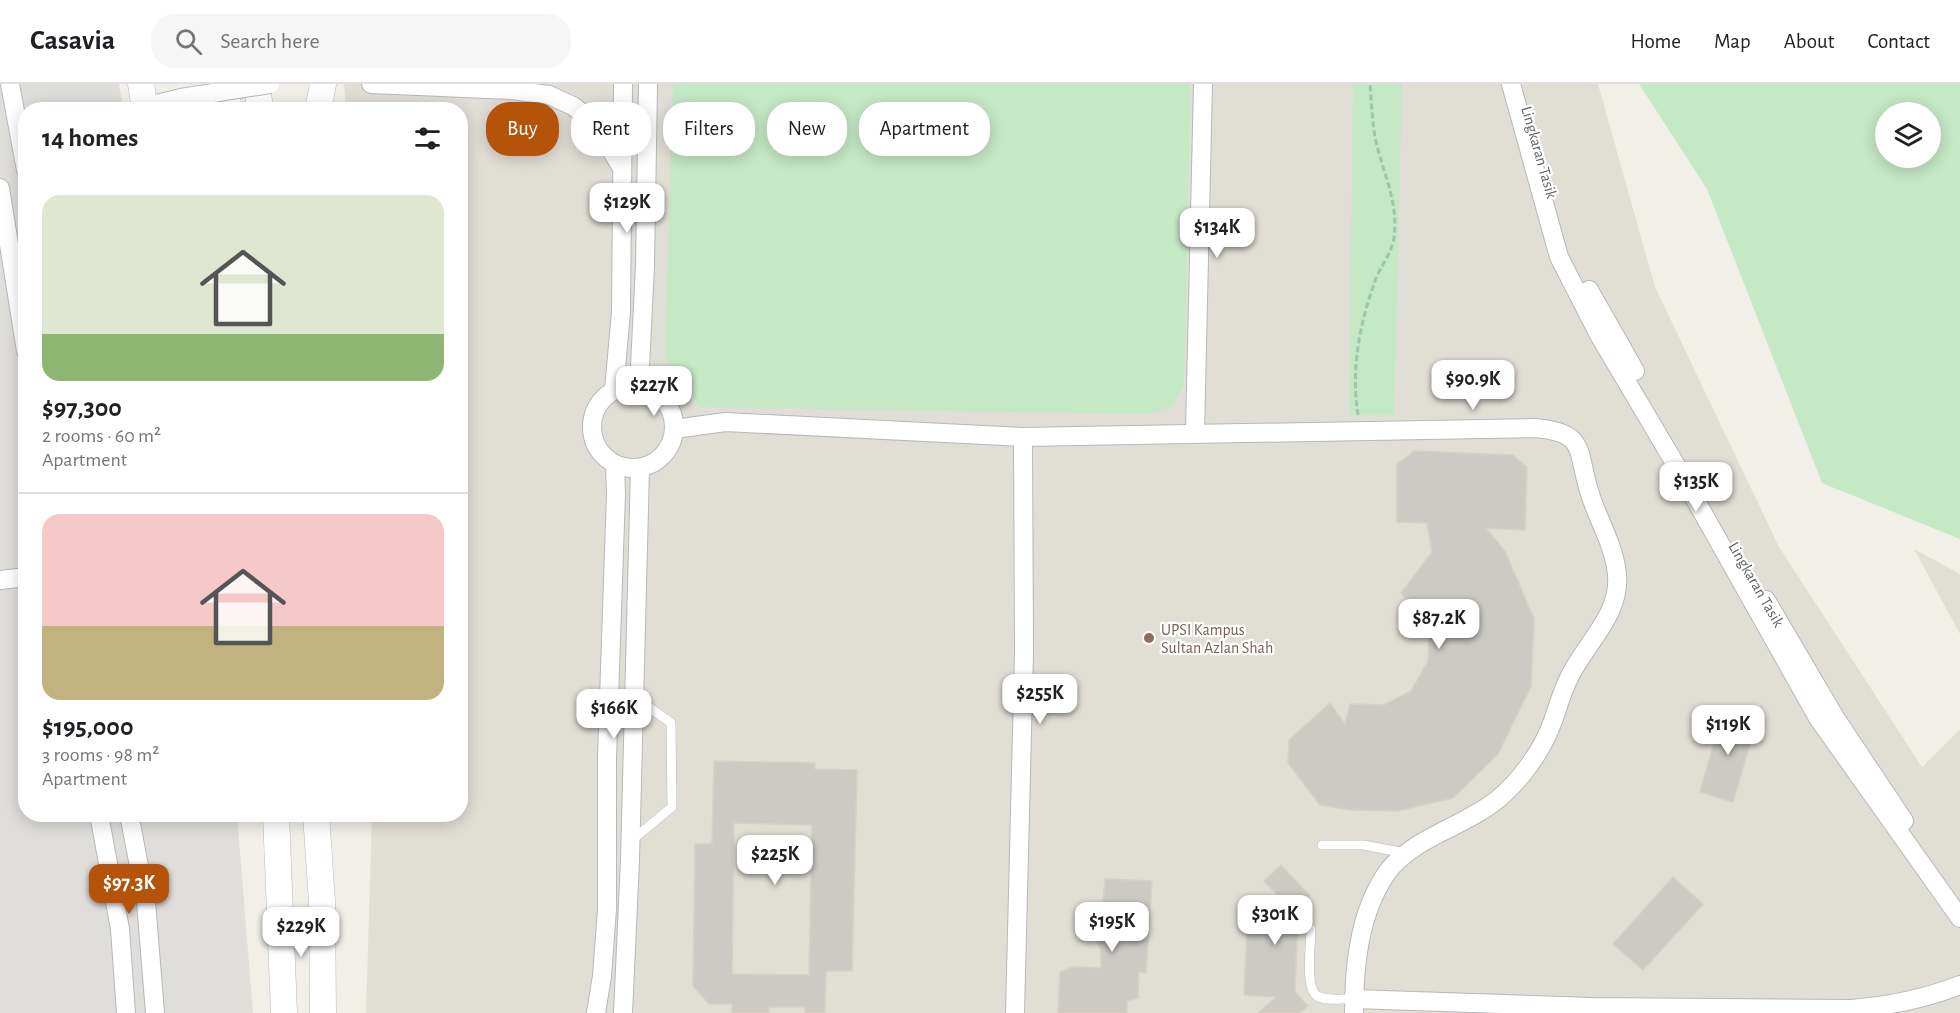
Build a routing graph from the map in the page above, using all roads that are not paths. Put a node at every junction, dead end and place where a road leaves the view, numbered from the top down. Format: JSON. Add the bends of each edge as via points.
{"nodes":[{"id":1,"x":10,"y":84,"type":"edge"},
{"id":2,"x":225,"y":84,"type":"edge"},
{"id":3,"x":257,"y":84,"type":"edge"},
{"id":4,"x":270,"y":84,"type":"edge"},
{"id":5,"x":323,"y":84,"type":"edge"},
{"id":6,"x":371,"y":84,"type":"edge"},
{"id":7,"x":623,"y":84,"type":"edge"},
{"id":8,"x":648,"y":84,"type":"edge"},
{"id":9,"x":1203,"y":84,"type":"edge"},
{"id":10,"x":1511,"y":84,"type":"edge"},
{"id":11,"x":1521,"y":84,"type":"edge"},
{"id":12,"x":408,"y":85,"type":"edge"},
{"id":13,"x":143,"y":100,"type":"edge"},
{"id":14,"x":228,"y":102,"type":"edge"},
{"id":15,"x":259,"y":102,"type":"edge"},
{"id":16,"x":320,"y":102,"type":"edge"},
{"id":17,"x":18,"y":127,"type":"edge"},
{"id":18,"x":622,"y":170,"type":"junction"},
{"id":19,"x":0,"y":188,"type":"edge"},
{"id":20,"x":18,"y":301,"type":"edge"},
{"id":21,"x":639,"y":386,"type":"junction"},
{"id":22,"x":614,"y":390,"type":"junction"},
{"id":23,"x":675,"y":429,"type":"junction"},
{"id":24,"x":1195,"y":432,"type":"junction"},
{"id":25,"x":1023,"y":437,"type":"junction"},
{"id":26,"x":615,"y":465,"type":"junction"},
{"id":27,"x":640,"y":469,"type":"junction"},
{"id":28,"x":18,"y":579,"type":"edge"},
{"id":29,"x":0,"y":580,"type":"edge"},
{"id":30,"x":633,"y":696,"type":"junction"},
{"id":31,"x":100,"y":822,"type":"edge"},
{"id":32,"x":131,"y":822,"type":"edge"},
{"id":33,"x":263,"y":822,"type":"edge"},
{"id":34,"x":276,"y":822,"type":"edge"},
{"id":35,"x":317,"y":822,"type":"edge"},
{"id":36,"x":321,"y":822,"type":"edge"},
{"id":37,"x":631,"y":841,"type":"junction"},
{"id":38,"x":1322,"y":845,"type":"dead end"},
{"id":39,"x":1408,"y":854,"type":"junction"},
{"id":40,"x":1960,"y":901,"type":"edge"},
{"id":41,"x":322,"y":902,"type":"junction"},
{"id":42,"x":1960,"y":918,"type":"edge"},
{"id":43,"x":1311,"y":929,"type":"dead end"},
{"id":44,"x":283,"y":948,"type":"junction"},
{"id":45,"x":1960,"y":985,"type":"edge"},
{"id":46,"x":1354,"y":1006,"type":"edge"},
{"id":47,"x":1560,"y":1010,"type":"edge"},
{"id":48,"x":126,"y":1013,"type":"edge"},
{"id":49,"x":155,"y":1013,"type":"edge"},
{"id":50,"x":284,"y":1013,"type":"edge"},
{"id":51,"x":323,"y":1013,"type":"edge"},
{"id":52,"x":596,"y":1013,"type":"edge"},
{"id":53,"x":623,"y":1013,"type":"edge"},
{"id":54,"x":1015,"y":1013,"type":"edge"}],
"edges":[{"from":1,"to":17,"type":"street"},
{"from":2,"to":14,"type":"main road"},
{"from":3,"to":15,"type":"main road"},
{"from":4,"to":13,"type":"street","bridge":true},
{"from":5,"to":16,"type":"main road"},
{"from":6,"to":12,"type":"street"},
{"from":7,"to":18,"type":"street"},
{"from":8,"to":21,"type":"street"},
{"from":9,"to":24,"type":"street"},
{"from":10,"to":42,"type":"street","via":[[1559,256],[1599,335],[1818,718]]},
{"from":11,"to":40,"type":"street","name":"Lingkaran Tasik","via":[[1577,269],[1836,719]]},
{"from":12,"to":18,"type":"street","via":[[549,95],[573,106],[596,124]]},
{"from":18,"to":22,"type":"street","via":[[621,312]]},
{"from":19,"to":20,"type":"street"},
{"from":21,"to":22,"type":"street"},
{"from":21,"to":23,"type":"street","via":[[661,396],[669,405]]},
{"from":22,"to":26,"type":"street","via":[[598,406],[592,428],[598,450]]},
{"from":23,"to":25,"type":"street","via":[[725,422]]},
{"from":23,"to":27,"type":"street","via":[[664,455]]},
{"from":24,"to":25,"type":"street"},
{"from":24,"to":39,"type":"street","via":[[1534,428],[1557,429],[1570,436],[1579,448],[1618,576],[1609,612],[1567,680],[1550,729],[1526,769],[1499,799]]},
{"from":25,"to":54,"type":"street","via":[[1024,652]]},
{"from":26,"to":27,"type":"street"},
{"from":26,"to":52,"type":"street","via":[[607,909]]},
{"from":27,"to":30,"type":"street"},
{"from":28,"to":29,"type":"street"},
{"from":30,"to":37,"type":"street"},
{"from":30,"to":37,"type":"lane","via":[[671,723],[672,807]]},
{"from":31,"to":48,"type":"street","via":[[120,928]]},
{"from":32,"to":49,"type":"street","via":[[146,902]]},
{"from":33,"to":44,"type":"main road"},
{"from":34,"to":44,"type":"main road"},
{"from":35,"to":41,"type":"main road"},
{"from":36,"to":41,"type":"main road"},
{"from":37,"to":53,"type":"street"},
{"from":38,"to":39,"type":"lane","via":[[1363,845]]},
{"from":39,"to":46,"type":"street","via":[[1388,870],[1374,892],[1359,943]]},
{"from":41,"to":51,"type":"main road"},
{"from":43,"to":46,"type":"lane","via":[[1310,985],[1315,994]]},
{"from":44,"to":50,"type":"main road"},
{"from":45,"to":47,"type":"street","via":[[1890,1006],[1851,1009]]},
{"from":46,"to":47,"type":"street"}]}
